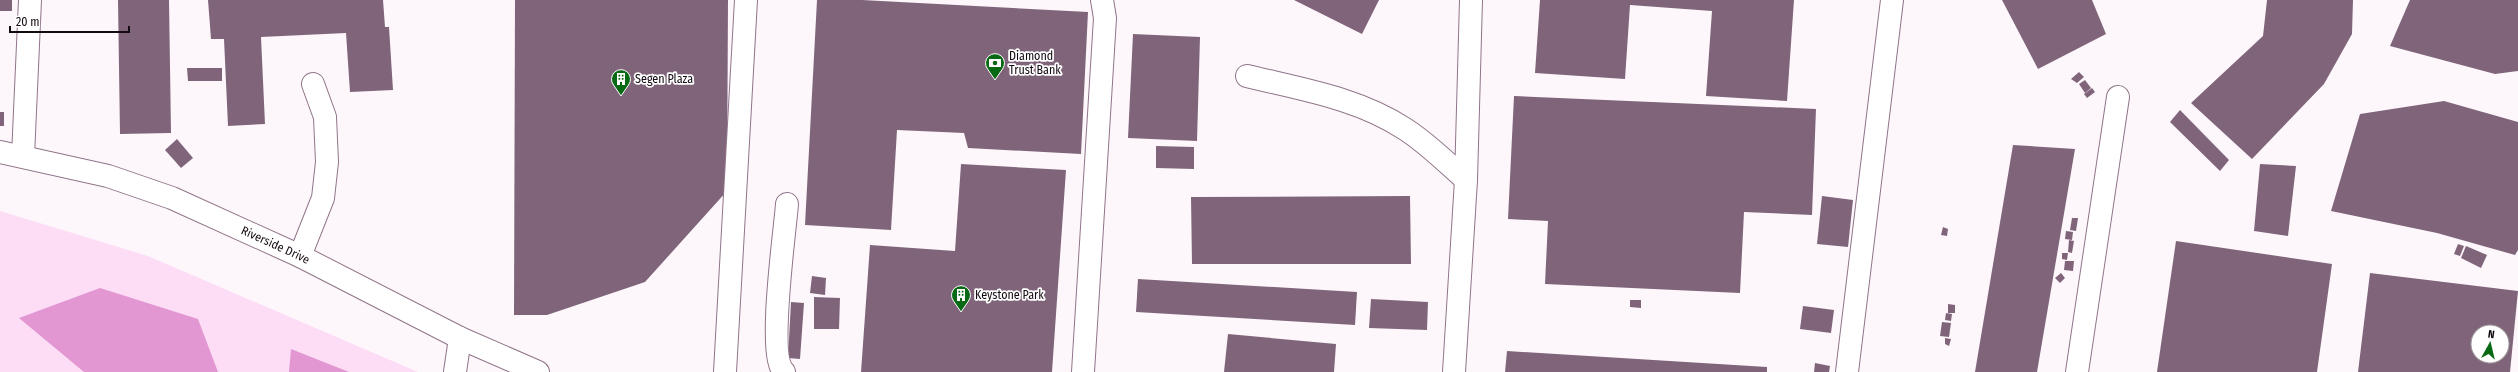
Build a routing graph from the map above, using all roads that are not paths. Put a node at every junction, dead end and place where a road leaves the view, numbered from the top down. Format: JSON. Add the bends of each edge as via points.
{"nodes":[{"id":1,"x":30,"y":0,"type":"edge"},
{"id":2,"x":746,"y":0,"type":"edge"},
{"id":3,"x":1102,"y":0,"type":"edge"},
{"id":4,"x":1471,"y":0,"type":"edge"},
{"id":5,"x":1892,"y":0,"type":"edge"},
{"id":6,"x":1246,"y":76,"type":"dead end"},
{"id":7,"x":313,"y":84,"type":"dead end"},
{"id":8,"x":2118,"y":97,"type":"dead end"},
{"id":9,"x":0,"y":152,"type":"edge"},
{"id":10,"x":23,"y":156,"type":"junction"},
{"id":11,"x":1466,"y":180,"type":"junction"},
{"id":12,"x":787,"y":204,"type":"dead end"},
{"id":13,"x":300,"y":256,"type":"junction"},
{"id":14,"x":460,"y":338,"type":"junction"},
{"id":15,"x":455,"y":372,"type":"edge"},
{"id":16,"x":538,"y":372,"type":"edge"},
{"id":17,"x":726,"y":372,"type":"edge"},
{"id":18,"x":784,"y":372,"type":"edge"},
{"id":19,"x":1083,"y":372,"type":"edge"},
{"id":20,"x":1454,"y":372,"type":"edge"},
{"id":21,"x":1847,"y":372,"type":"edge"},
{"id":22,"x":2077,"y":372,"type":"edge"}],
"edges":[{"from":1,"to":10,"type":"street"},
{"from":2,"to":17,"type":"street"},
{"from":3,"to":19,"type":"street","via":[[1105,18]]},
{"from":4,"to":11,"type":"street"},
{"from":5,"to":21,"type":"street"},
{"from":6,"to":11,"type":"street","via":[[1330,96],[1376,114],[1406,129]]},
{"from":7,"to":13,"type":"street","via":[[324,117],[327,162],[323,198]]},
{"from":8,"to":22,"type":"street"},
{"from":9,"to":10,"type":"street","name":"Riverside Drive"},
{"from":10,"to":13,"type":"street","name":"Riverside Drive","via":[[108,176],[172,198]]},
{"from":11,"to":20,"type":"street"},
{"from":12,"to":18,"type":"street","via":[[776,334],[780,368]]},
{"from":13,"to":14,"type":"street","name":"Riverside Drive"},
{"from":14,"to":15,"type":"street"},
{"from":14,"to":16,"type":"street","name":"Riverside Drive"}]}
